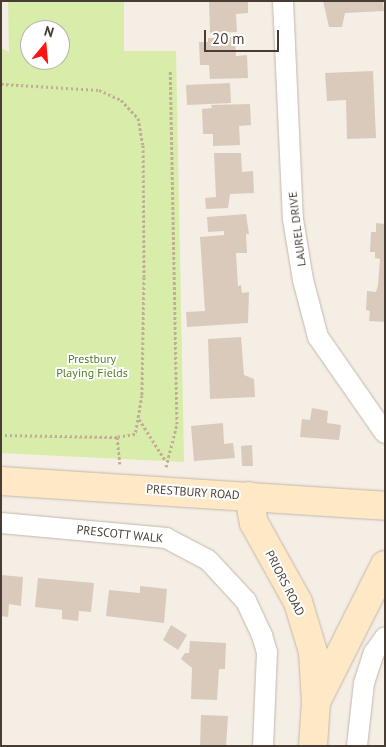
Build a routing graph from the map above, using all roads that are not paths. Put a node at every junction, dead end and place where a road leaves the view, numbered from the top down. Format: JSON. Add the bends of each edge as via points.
{"nodes":[{"id":1,"x":284,"y":1,"type":"edge"},
{"id":2,"x":385,"y":433,"type":"edge"},
{"id":3,"x":1,"y":481,"type":"edge"},
{"id":4,"x":250,"y":496,"type":"junction"},
{"id":5,"x":385,"y":498,"type":"edge"},
{"id":6,"x":385,"y":506,"type":"edge"},
{"id":7,"x":1,"y":523,"type":"edge"},
{"id":8,"x":385,"y":565,"type":"edge"},
{"id":9,"x":385,"y":638,"type":"edge"},
{"id":10,"x":316,"y":702,"type":"junction"},
{"id":11,"x":263,"y":746,"type":"edge"},
{"id":12,"x":313,"y":746,"type":"edge"},
{"id":13,"x":357,"y":746,"type":"edge"}],
"edges":[{"from":1,"to":2,"type":"street","name":"LAUREL DRIVE","via":[[293,218],[303,280],[318,337]]},
{"from":3,"to":4,"type":"main road","name":"PRESTBURY ROAD"},
{"from":4,"to":6,"type":"main road","name":"PRESTBURY ROAD"},
{"from":4,"to":10,"type":"main road","name":"PRIORS ROAD","via":[[254,523],[298,602],[307,627],[313,652]]},
{"from":5,"to":6,"type":"street"},
{"from":7,"to":11,"type":"street","name":"PRESCOTT WALK","via":[[166,538],[208,560],[246,601],[262,635],[267,652]]},
{"from":8,"to":10,"type":"main road","name":"PRIORS ROAD"},
{"from":9,"to":13,"type":"street","via":[[374,654],[364,683]]},
{"from":10,"to":12,"type":"main road","name":"PRIORS ROAD"}]}
